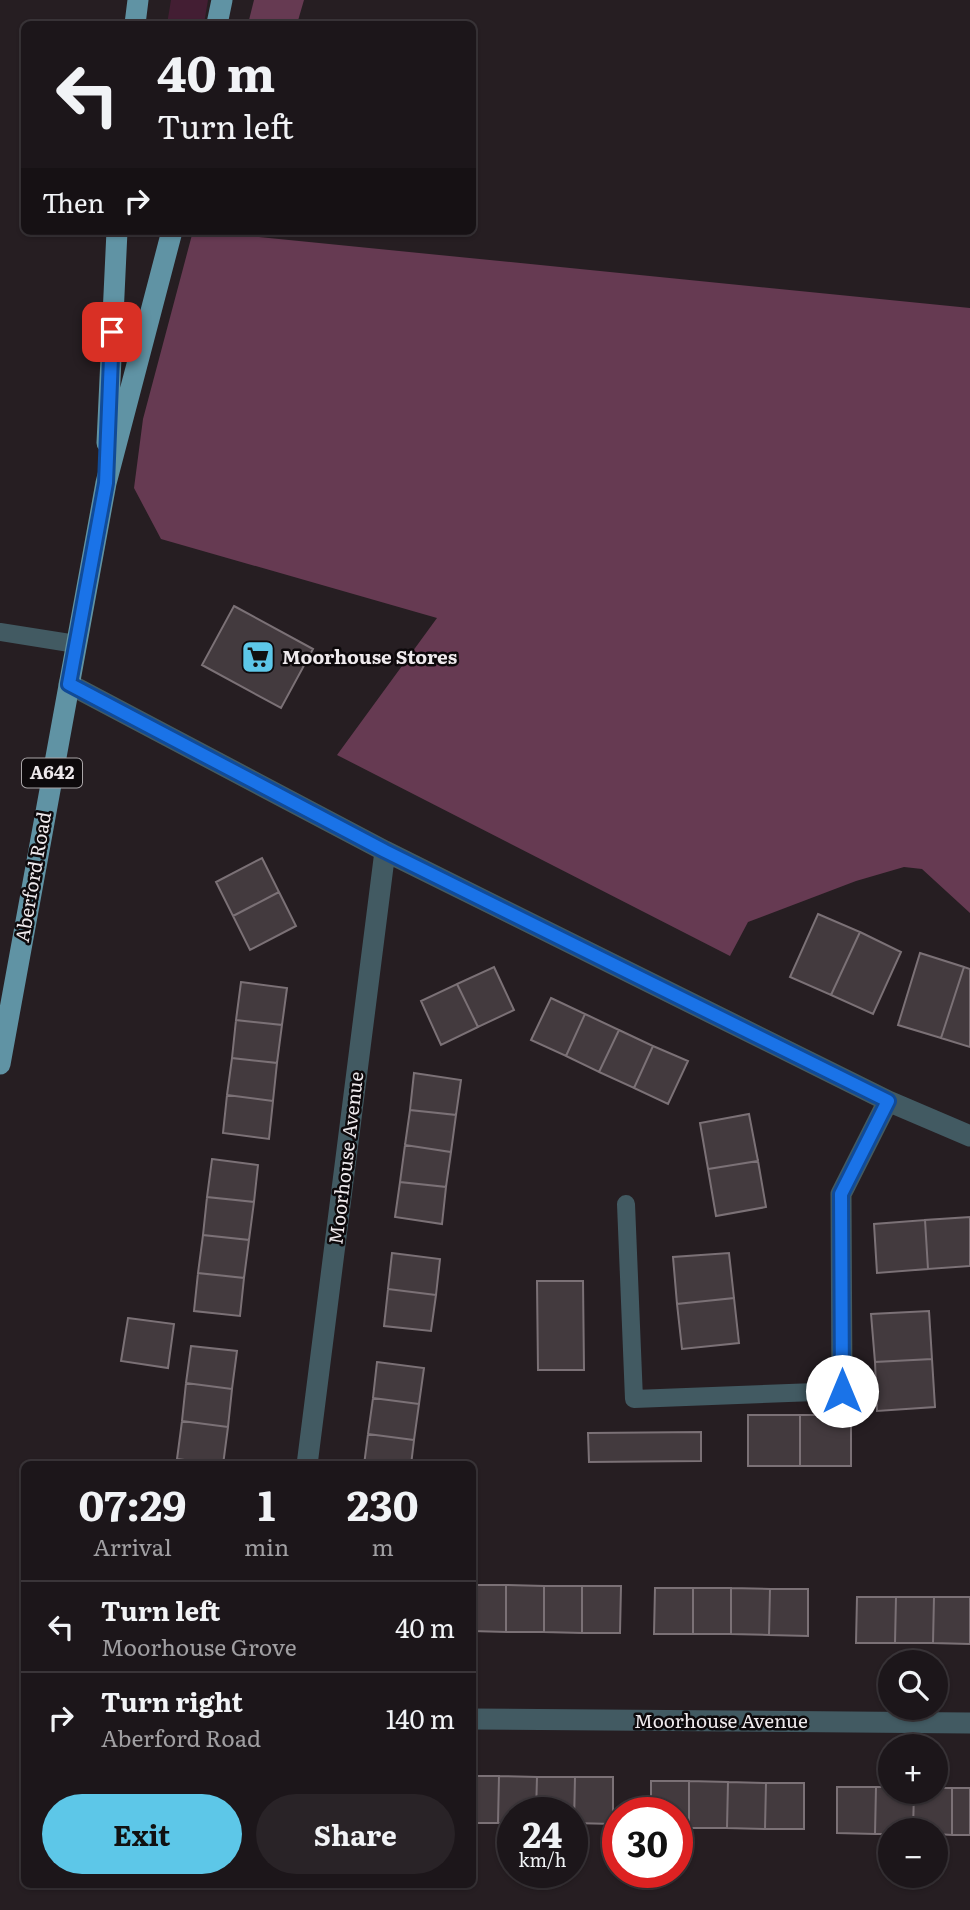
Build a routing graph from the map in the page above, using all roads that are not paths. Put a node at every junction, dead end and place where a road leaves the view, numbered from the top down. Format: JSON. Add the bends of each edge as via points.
{"nodes":[{"id":1,"x":138,"y":0,"type":"edge"},
{"id":2,"x":222,"y":0,"type":"edge"},
{"id":3,"x":135,"y":21,"type":"edge"},
{"id":4,"x":218,"y":21,"type":"edge"},
{"id":5,"x":117,"y":235,"type":"edge"},
{"id":6,"x":171,"y":235,"type":"edge"},
{"id":7,"x":106,"y":483,"type":"junction"},
{"id":8,"x":0,"y":632,"type":"edge"},
{"id":9,"x":76,"y":644,"type":"junction"},
{"id":10,"x":69,"y":684,"type":"junction"},
{"id":11,"x":385,"y":851,"type":"junction"},
{"id":12,"x":0,"y":1064,"type":"edge"},
{"id":13,"x":888,"y":1101,"type":"junction"},
{"id":14,"x":970,"y":1136,"type":"edge"},
{"id":15,"x":626,"y":1204,"type":"dead end"},
{"id":16,"x":842,"y":1391,"type":"joint"},
{"id":17,"x":308,"y":1461,"type":"edge"},
{"id":18,"x":476,"y":1719,"type":"edge"},
{"id":19,"x":970,"y":1723,"type":"edge"}],
"edges":[{"from":1,"to":3,"type":"main road"},
{"from":2,"to":4,"type":"main road"},
{"from":5,"to":7,"type":"main road","name":"Aberford Road","number":"A642"},
{"from":6,"to":7,"type":"main road","name":"Aberford Road","number":"A642"},
{"from":7,"to":9,"type":"main road","name":"Aberford Road","number":"A642"},
{"from":8,"to":9,"type":"lane"},
{"from":9,"to":10,"type":"main road","name":"Aberford Road","number":"A642"},
{"from":10,"to":11,"type":"street"},
{"from":10,"to":12,"type":"main road","name":"Aberford Road","number":"A642"},
{"from":11,"to":13,"type":"street"},
{"from":11,"to":17,"type":"street","name":"Moorhouse Avenue"},
{"from":13,"to":14,"type":"street"},
{"from":13,"to":16,"type":"street","via":[[841,1194]]},
{"from":15,"to":16,"type":"lane","via":[[634,1399]]},
{"from":18,"to":19,"type":"street","name":"Moorhouse Avenue"}]}
